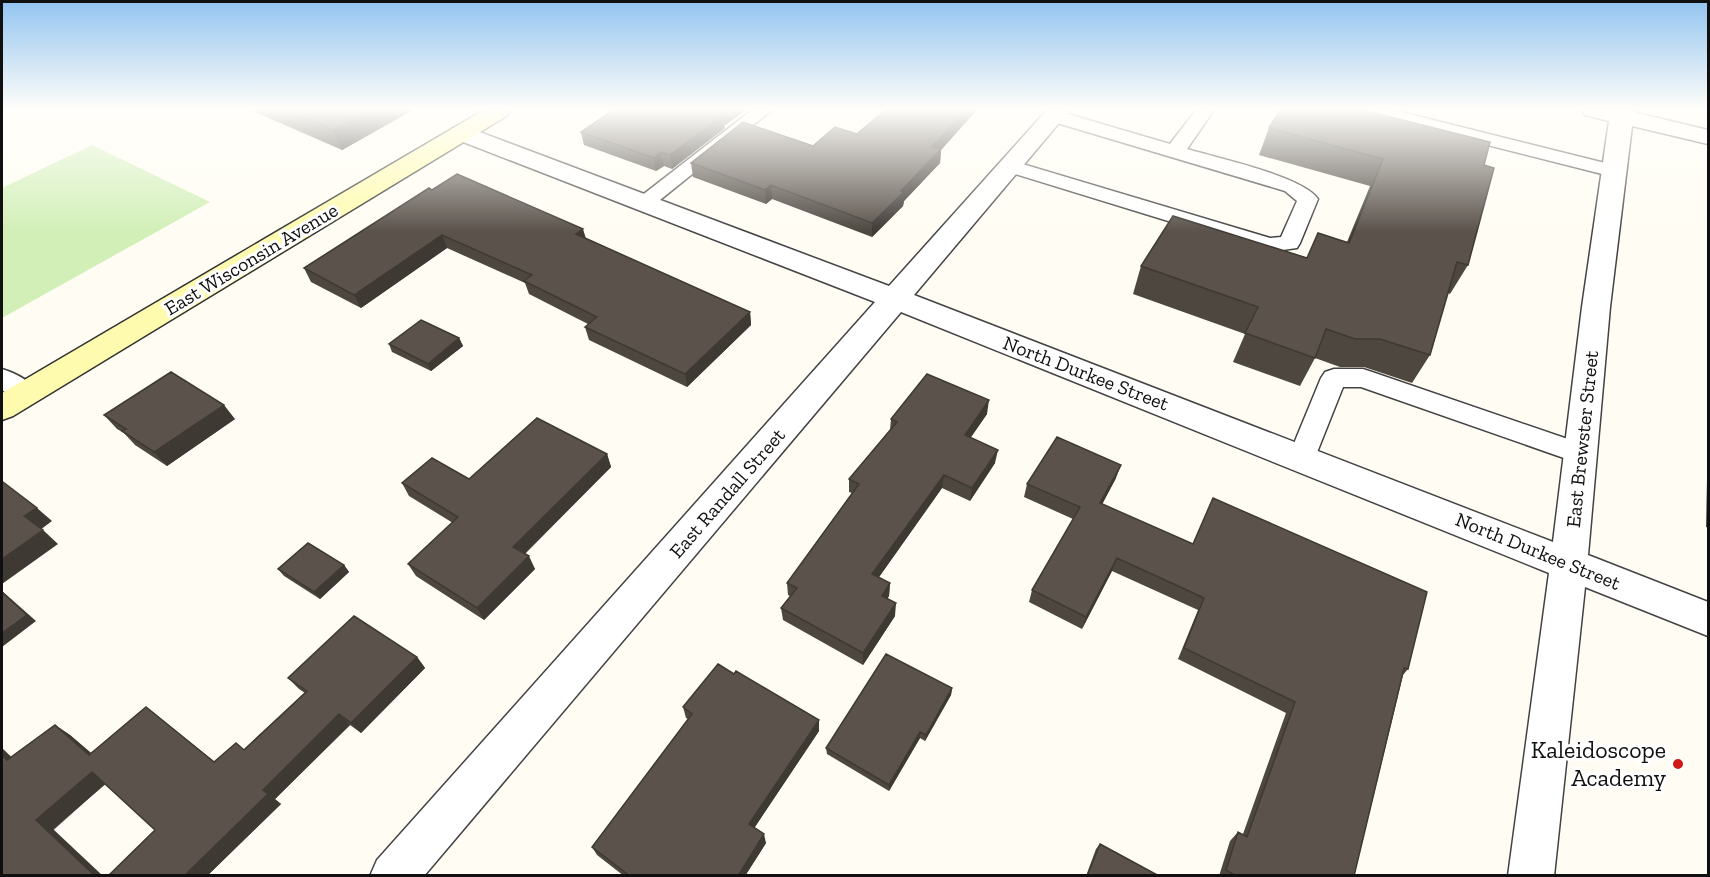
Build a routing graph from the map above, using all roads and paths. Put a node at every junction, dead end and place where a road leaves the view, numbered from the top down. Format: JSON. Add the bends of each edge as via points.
{"nodes":[{"id":1,"x":431,"y":151,"type":"edge"},
{"id":2,"x":507,"y":151,"type":"edge"},
{"id":3,"x":711,"y":151,"type":"edge"},
{"id":4,"x":1023,"y":151,"type":"edge"},
{"id":5,"x":1172,"y":151,"type":"edge"},
{"id":6,"x":1534,"y":151,"type":"edge"},
{"id":7,"x":1613,"y":151,"type":"edge"},
{"id":8,"x":1175,"y":152,"type":"joint"},
{"id":9,"x":1009,"y":166,"type":"junction"},
{"id":10,"x":1614,"y":171,"type":"junction"},
{"id":11,"x":643,"y":204,"type":"junction"},
{"id":12,"x":896,"y":299,"type":"junction"},
{"id":13,"x":2,"y":378,"type":"edge"},
{"id":14,"x":26,"y":393,"type":"junction"},
{"id":15,"x":2,"y":408,"type":"edge"},
{"id":16,"x":1581,"y":454,"type":"junction"},
{"id":17,"x":1302,"y":458,"type":"junction"},
{"id":18,"x":1569,"y":564,"type":"junction"},
{"id":19,"x":1708,"y":619,"type":"edge"},
{"id":20,"x":393,"y":876,"type":"edge"},
{"id":21,"x":1530,"y":876,"type":"edge"}],
"edges":[{"from":1,"to":14,"type":"main road","name":"East Wisconsin Avenue"},
{"from":2,"to":11,"type":"street","name":"North Durkee Street"},
{"from":3,"to":11,"type":"lane"},
{"from":4,"to":9,"type":"street","name":"East Randall Street"},
{"from":5,"to":8,"type":"lane"},
{"from":6,"to":10,"type":"lane"},
{"from":7,"to":10,"type":"street","name":"East Brewster Street"},
{"from":8,"to":9,"type":"lane","via":[[1292,187],[1308,199],[1289,243],[1269,245]]},
{"from":9,"to":12,"type":"street","name":"East Randall Street"},
{"from":10,"to":16,"type":"street","name":"East Brewster Street"},
{"from":11,"to":12,"type":"street","name":"North Durkee Street"},
{"from":12,"to":17,"type":"street","name":"North Durkee Street"},
{"from":12,"to":20,"type":"street","name":"East Randall Street"},
{"from":13,"to":14,"type":"lane"},
{"from":14,"to":15,"type":"main road","name":"East Wisconsin Avenue"},
{"from":16,"to":17,"type":"lane","via":[[1364,378],[1334,378]]},
{"from":16,"to":18,"type":"street","name":"East Brewster Street"},
{"from":17,"to":18,"type":"street","name":"North Durkee Street"},
{"from":18,"to":19,"type":"street","name":"North Durkee Street"},
{"from":18,"to":21,"type":"street","name":"East Brewster Street"}]}
